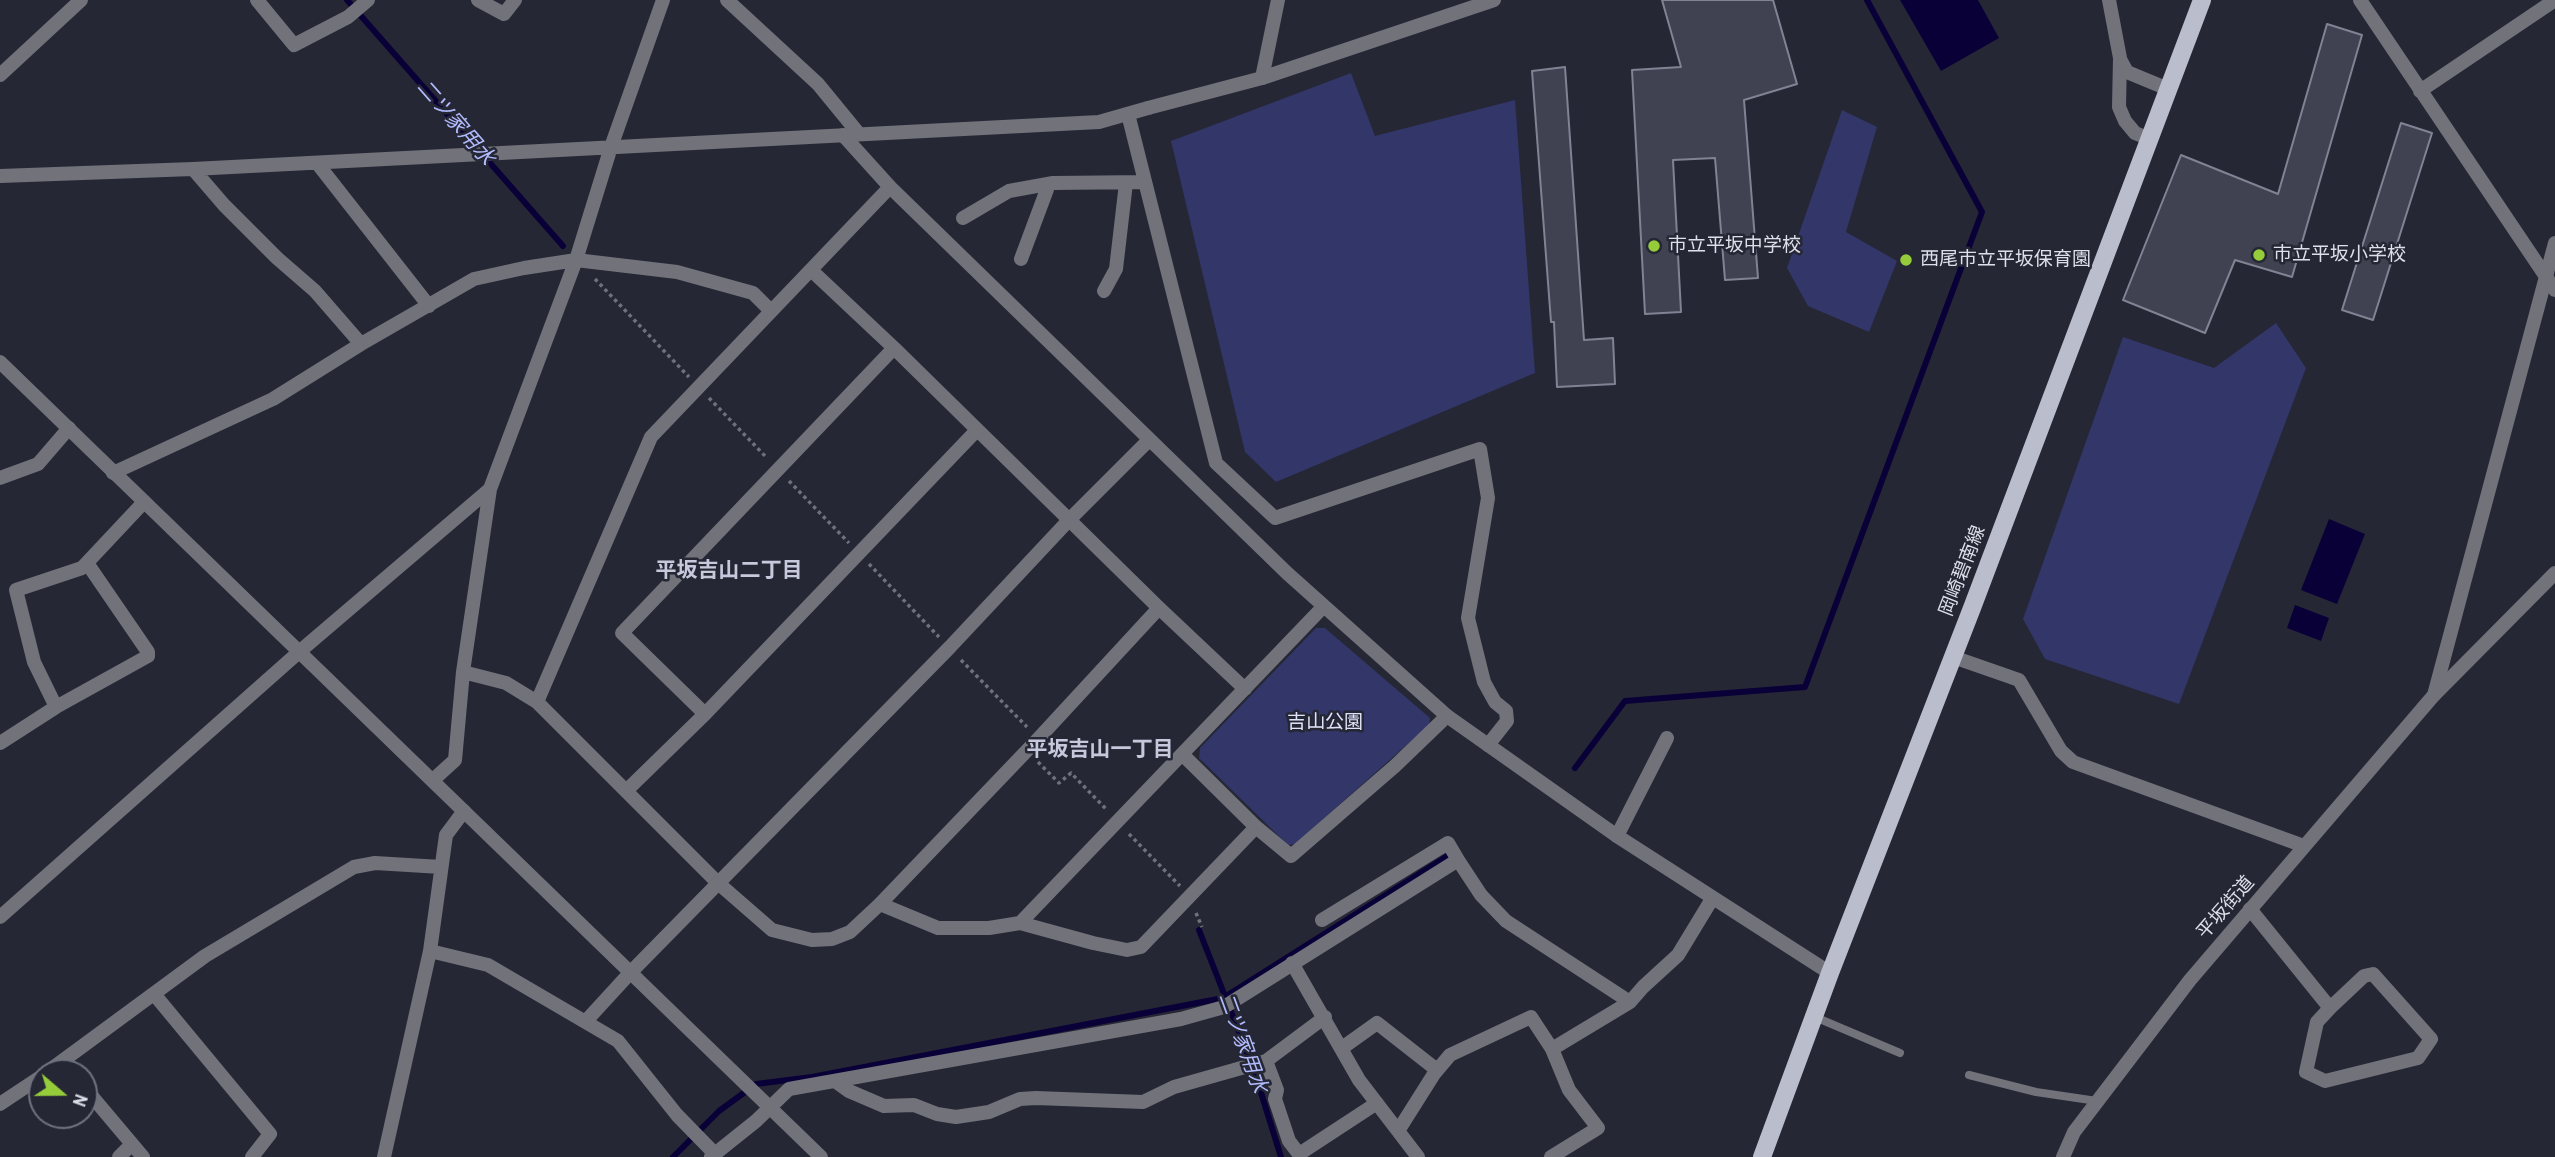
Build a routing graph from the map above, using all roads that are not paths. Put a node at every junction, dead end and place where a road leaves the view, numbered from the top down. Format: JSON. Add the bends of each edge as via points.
{"nodes":[{"id":1,"x":81,"y":0,"type":"edge"},
{"id":2,"x":257,"y":0,"type":"edge"},
{"id":3,"x":368,"y":0,"type":"edge"},
{"id":4,"x":478,"y":0,"type":"edge"},
{"id":5,"x":515,"y":0,"type":"edge"},
{"id":6,"x":663,"y":0,"type":"edge"},
{"id":7,"x":727,"y":0,"type":"edge"},
{"id":8,"x":1278,"y":0,"type":"edge"},
{"id":9,"x":1494,"y":0,"type":"edge"},
{"id":10,"x":2109,"y":0,"type":"edge"},
{"id":11,"x":2202,"y":0,"type":"edge"},
{"id":12,"x":2360,"y":0,"type":"edge"},
{"id":13,"x":2555,"y":0,"type":"edge"},
{"id":14,"x":2120,"y":58,"type":"junction"},
{"id":15,"x":0,"y":75,"type":"edge"},
{"id":16,"x":1262,"y":78,"type":"junction"},
{"id":17,"x":2168,"y":89,"type":"junction"},
{"id":18,"x":2420,"y":91,"type":"junction"},
{"id":19,"x":1128,"y":114,"type":"junction"},
{"id":20,"x":859,"y":134,"type":"junction"},
{"id":21,"x":843,"y":135,"type":"junction"},
{"id":22,"x":2150,"y":139,"type":"junction"},
{"id":23,"x":611,"y":147,"type":"junction"},
{"id":24,"x":317,"y":163,"type":"junction"},
{"id":25,"x":193,"y":169,"type":"junction"},
{"id":26,"x":0,"y":176,"type":"edge"},
{"id":27,"x":1125,"y":183,"type":"junction"},
{"id":28,"x":1145,"y":183,"type":"junction"},
{"id":29,"x":1049,"y":184,"type":"junction"},
{"id":30,"x":890,"y":187,"type":"junction"},
{"id":31,"x":964,"y":218,"type":"dead end"},
{"id":32,"x":2555,"y":243,"type":"edge"},
{"id":33,"x":1021,"y":258,"type":"dead end"},
{"id":34,"x":576,"y":260,"type":"junction"},
{"id":35,"x":811,"y":270,"type":"junction"},
{"id":36,"x":2551,"y":284,"type":"edge"},
{"id":37,"x":1104,"y":290,"type":"dead end"},
{"id":38,"x":429,"y":306,"type":"junction"},
{"id":39,"x":771,"y":311,"type":"junction"},
{"id":40,"x":361,"y":344,"type":"junction"},
{"id":41,"x":894,"y":348,"type":"junction"},
{"id":42,"x":0,"y":362,"type":"edge"},
{"id":43,"x":69,"y":428,"type":"junction"},
{"id":44,"x":976,"y":430,"type":"junction"},
{"id":45,"x":1149,"y":440,"type":"junction"},
{"id":46,"x":113,"y":472,"type":"junction"},
{"id":47,"x":0,"y":478,"type":"edge"},
{"id":48,"x":490,"y":489,"type":"junction"},
{"id":49,"x":144,"y":502,"type":"junction"},
{"id":50,"x":1069,"y":520,"type":"junction"},
{"id":51,"x":87,"y":562,"type":"junction"},
{"id":52,"x":2555,"y":573,"type":"edge"},
{"id":53,"x":1323,"y":607,"type":"junction"},
{"id":54,"x":1158,"y":608,"type":"junction"},
{"id":55,"x":299,"y":652,"type":"junction"},
{"id":56,"x":1953,"y":657,"type":"junction"},
{"id":57,"x":463,"y":673,"type":"junction"},
{"id":58,"x":1245,"y":689,"type":"junction"},
{"id":59,"x":2434,"y":695,"type":"junction"},
{"id":60,"x":537,"y":702,"type":"junction"},
{"id":61,"x":56,"y":707,"type":"junction"},
{"id":62,"x":705,"y":714,"type":"junction"},
{"id":63,"x":1447,"y":716,"type":"junction"},
{"id":64,"x":1667,"y":738,"type":"dead end"},
{"id":65,"x":0,"y":743,"type":"edge"},
{"id":66,"x":1488,"y":745,"type":"junction"},
{"id":67,"x":1183,"y":755,"type":"junction"},
{"id":68,"x":433,"y":780,"type":"junction"},
{"id":69,"x":626,"y":791,"type":"junction"},
{"id":70,"x":464,"y":811,"type":"junction"},
{"id":71,"x":1256,"y":827,"type":"junction"},
{"id":72,"x":1617,"y":836,"type":"junction"},
{"id":73,"x":2304,"y":846,"type":"junction"},
{"id":74,"x":1455,"y":855,"type":"junction"},
{"id":75,"x":441,"y":867,"type":"junction"},
{"id":76,"x":718,"y":883,"type":"junction"},
{"id":77,"x":1712,"y":898,"type":"junction"},
{"id":78,"x":880,"y":904,"type":"junction"},
{"id":79,"x":2250,"y":909,"type":"junction"},
{"id":80,"x":0,"y":917,"type":"edge"},
{"id":81,"x":1322,"y":920,"type":"dead end"},
{"id":82,"x":1342,"y":921,"type":"junction"},
{"id":83,"x":1020,"y":923,"type":"junction"},
{"id":84,"x":430,"y":951,"type":"junction"},
{"id":85,"x":1292,"y":963,"type":"junction"},
{"id":86,"x":630,"y":973,"type":"junction"},
{"id":87,"x":1830,"y":973,"type":"junction"},
{"id":88,"x":154,"y":994,"type":"junction"},
{"id":89,"x":1630,"y":1002,"type":"junction"},
{"id":90,"x":2330,"y":1008,"type":"junction"},
{"id":91,"x":1325,"y":1017,"type":"junction"},
{"id":92,"x":1815,"y":1017,"type":"junction"},
{"id":93,"x":586,"y":1021,"type":"junction"},
{"id":94,"x":1342,"y":1048,"type":"junction"},
{"id":95,"x":1552,"y":1049,"type":"junction"},
{"id":96,"x":1900,"y":1053,"type":"dead end"},
{"id":97,"x":77,"y":1059,"type":"edge"},
{"id":98,"x":1266,"y":1061,"type":"junction"},
{"id":99,"x":1437,"y":1070,"type":"junction"},
{"id":100,"x":1969,"y":1075,"type":"dead end"},
{"id":101,"x":835,"y":1081,"type":"junction"},
{"id":102,"x":28,"y":1085,"type":"edge"},
{"id":103,"x":2098,"y":1101,"type":"junction"},
{"id":104,"x":1377,"y":1103,"type":"junction"},
{"id":105,"x":0,"y":1104,"type":"edge"},
{"id":106,"x":98,"y":1104,"type":"edge"},
{"id":107,"x":769,"y":1107,"type":"junction"},
{"id":108,"x":1398,"y":1131,"type":"junction"},
{"id":109,"x":132,"y":1144,"type":"junction"},
{"id":110,"x":713,"y":1156,"type":"edge"},
{"id":111,"x":119,"y":1157,"type":"edge"},
{"id":112,"x":143,"y":1157,"type":"edge"},
{"id":113,"x":252,"y":1157,"type":"edge"},
{"id":114,"x":384,"y":1157,"type":"edge"},
{"id":115,"x":821,"y":1157,"type":"edge"},
{"id":116,"x":1418,"y":1157,"type":"edge"},
{"id":117,"x":1551,"y":1157,"type":"edge"},
{"id":118,"x":1762,"y":1157,"type":"edge"},
{"id":119,"x":2063,"y":1157,"type":"edge"}],
"edges":[{"from":1,"to":15,"type":"street"},
{"from":2,"to":3,"type":"street","via":[[294,46],[348,17]]},
{"from":4,"to":5,"type":"street","via":[[504,14]]},
{"from":6,"to":23,"type":"street"},
{"from":7,"to":20,"type":"street","via":[[818,84]]},
{"from":8,"to":16,"type":"street"},
{"from":9,"to":16,"type":"street"},
{"from":10,"to":14,"type":"street"},
{"from":11,"to":17,"type":"main road","name":"岡崎碧南線"},
{"from":12,"to":18,"type":"street"},
{"from":13,"to":18,"type":"street"},
{"from":14,"to":17,"type":"street","via":[[2127,72]]},
{"from":14,"to":22,"type":"street","via":[[2119,107],[2135,133]]},
{"from":16,"to":19,"type":"street"},
{"from":17,"to":22,"type":"main road","name":"岡崎碧南線"},
{"from":18,"to":36,"type":"street"},
{"from":19,"to":20,"type":"street","via":[[1099,122]]},
{"from":19,"to":28,"type":"street"},
{"from":20,"to":21,"type":"street"},
{"from":21,"to":23,"type":"street"},
{"from":21,"to":30,"type":"street"},
{"from":22,"to":56,"type":"main road","name":"岡崎碧南線"},
{"from":23,"to":24,"type":"street"},
{"from":23,"to":34,"type":"street"},
{"from":24,"to":25,"type":"street"},
{"from":24,"to":38,"type":"street"},
{"from":25,"to":26,"type":"street"},
{"from":25,"to":40,"type":"street","via":[[259,240],[315,291]]},
{"from":27,"to":28,"type":"street"},
{"from":27,"to":29,"type":"street"},
{"from":27,"to":37,"type":"street","via":[[1116,269]]},
{"from":28,"to":66,"type":"street","via":[[1216,463],[1275,518],[1480,449],[1488,498],[1468,618],[1484,682],[1506,711],[1507,721]]},
{"from":29,"to":31,"type":"street","via":[[1009,191]]},
{"from":29,"to":33,"type":"street"},
{"from":30,"to":35,"type":"street"},
{"from":30,"to":45,"type":"street"},
{"from":32,"to":36,"type":"street"},
{"from":34,"to":38,"type":"street","via":[[474,279]]},
{"from":34,"to":39,"type":"street","via":[[677,272],[753,293]]},
{"from":34,"to":48,"type":"street"},
{"from":35,"to":39,"type":"street"},
{"from":35,"to":41,"type":"street"},
{"from":36,"to":59,"type":"street"},
{"from":38,"to":40,"type":"street"},
{"from":39,"to":60,"type":"street","via":[[650,437]]},
{"from":40,"to":46,"type":"street","via":[[273,399]]},
{"from":41,"to":44,"type":"street"},
{"from":41,"to":62,"type":"street","via":[[622,633]]},
{"from":42,"to":43,"type":"street"},
{"from":43,"to":46,"type":"street"},
{"from":43,"to":47,"type":"street","via":[[38,464]]},
{"from":44,"to":50,"type":"street"},
{"from":44,"to":62,"type":"street"},
{"from":45,"to":50,"type":"street"},
{"from":45,"to":53,"type":"street"},
{"from":46,"to":49,"type":"street"},
{"from":48,"to":55,"type":"street"},
{"from":48,"to":57,"type":"street"},
{"from":49,"to":51,"type":"street"},
{"from":49,"to":55,"type":"street"},
{"from":50,"to":54,"type":"street"},
{"from":50,"to":76,"type":"street"},
{"from":51,"to":61,"type":"street","via":[[82,568],[16,590],[34,662]]},
{"from":51,"to":61,"type":"street","via":[[148,656]]},
{"from":52,"to":59,"type":"street","name":"平坂街道"},
{"from":53,"to":58,"type":"street"},
{"from":53,"to":63,"type":"street"},
{"from":54,"to":58,"type":"street"},
{"from":54,"to":78,"type":"street"},
{"from":55,"to":68,"type":"street"},
{"from":55,"to":80,"type":"street"},
{"from":56,"to":73,"type":"street","via":[[2019,680],[2073,762]]},
{"from":56,"to":87,"type":"main road","name":"岡崎碧南線"},
{"from":57,"to":60,"type":"street","via":[[506,683]]},
{"from":57,"to":68,"type":"street","via":[[455,760]]},
{"from":58,"to":67,"type":"street"},
{"from":59,"to":73,"type":"street","name":"平坂街道"},
{"from":60,"to":69,"type":"street"},
{"from":61,"to":65,"type":"street"},
{"from":62,"to":69,"type":"street"},
{"from":63,"to":66,"type":"street"},
{"from":63,"to":71,"type":"street","via":[[1291,856]]},
{"from":64,"to":72,"type":"street"},
{"from":66,"to":72,"type":"street"},
{"from":67,"to":71,"type":"street"},
{"from":67,"to":83,"type":"street"},
{"from":68,"to":70,"type":"street"},
{"from":69,"to":76,"type":"street"},
{"from":70,"to":75,"type":"street","via":[[446,835]]},
{"from":70,"to":86,"type":"street"},
{"from":71,"to":83,"type":"street","via":[[1141,947],[1127,950]]},
{"from":72,"to":77,"type":"street"},
{"from":73,"to":79,"type":"street","name":"平坂街道"},
{"from":74,"to":82,"type":"street"},
{"from":74,"to":82,"type":"street","via":[[1448,843]]},
{"from":74,"to":89,"type":"street","via":[[1481,895],[1506,921]]},
{"from":75,"to":84,"type":"street"},
{"from":75,"to":88,"type":"street","via":[[375,863],[354,867],[205,956]]},
{"from":76,"to":78,"type":"street","via":[[772,930],[812,940],[850,932]]},
{"from":76,"to":86,"type":"street"},
{"from":77,"to":87,"type":"street"},
{"from":77,"to":89,"type":"street","via":[[1678,955]]},
{"from":78,"to":83,"type":"street","via":[[938,928]]},
{"from":79,"to":90,"type":"street"},
{"from":79,"to":103,"type":"street","name":"平坂街道"},
{"from":81,"to":82,"type":"street"},
{"from":82,"to":85,"type":"street"},
{"from":84,"to":93,"type":"street","via":[[488,965]]},
{"from":84,"to":114,"type":"street"},
{"from":85,"to":91,"type":"street"},
{"from":85,"to":101,"type":"street","via":[[1224,1007],[1181,1019]]},
{"from":86,"to":93,"type":"street"},
{"from":86,"to":107,"type":"street"},
{"from":87,"to":92,"type":"main road","name":"岡崎碧南線"},
{"from":88,"to":97,"type":"street"},
{"from":88,"to":113,"type":"street","via":[[270,1135]]},
{"from":89,"to":95,"type":"street"},
{"from":90,"to":90,"type":"street","via":[[2364,976],[2373,974],[2431,1039],[2418,1058],[2325,1081],[2306,1072],[2317,1022]]},
{"from":91,"to":94,"type":"street"},
{"from":91,"to":98,"type":"street"},
{"from":92,"to":96,"type":"lane"},
{"from":92,"to":118,"type":"main road","name":"岡崎碧南線"},
{"from":93,"to":110,"type":"street","via":[[618,1041]]},
{"from":94,"to":99,"type":"street","via":[[1377,1023]]},
{"from":94,"to":104,"type":"street"},
{"from":95,"to":99,"type":"street","via":[[1531,1017],[1450,1055]]},
{"from":95,"to":117,"type":"street","via":[[1569,1090],[1598,1128]]},
{"from":98,"to":101,"type":"street","via":[[1174,1087],[1143,1102],[1020,1099],[989,1112],[956,1117],[914,1105],[884,1106]]},
{"from":98,"to":104,"type":"street","via":[[1289,1140],[1299,1154]]},
{"from":99,"to":108,"type":"street"},
{"from":100,"to":103,"type":"lane"},
{"from":101,"to":107,"type":"street","via":[[789,1089]]},
{"from":102,"to":105,"type":"street"},
{"from":103,"to":119,"type":"street","name":"平坂街道","via":[[2074,1132]]},
{"from":104,"to":108,"type":"street"},
{"from":106,"to":109,"type":"street"},
{"from":107,"to":110,"type":"street"},
{"from":107,"to":115,"type":"street"},
{"from":108,"to":116,"type":"street"},
{"from":109,"to":111,"type":"street"},
{"from":109,"to":112,"type":"street"}]}
